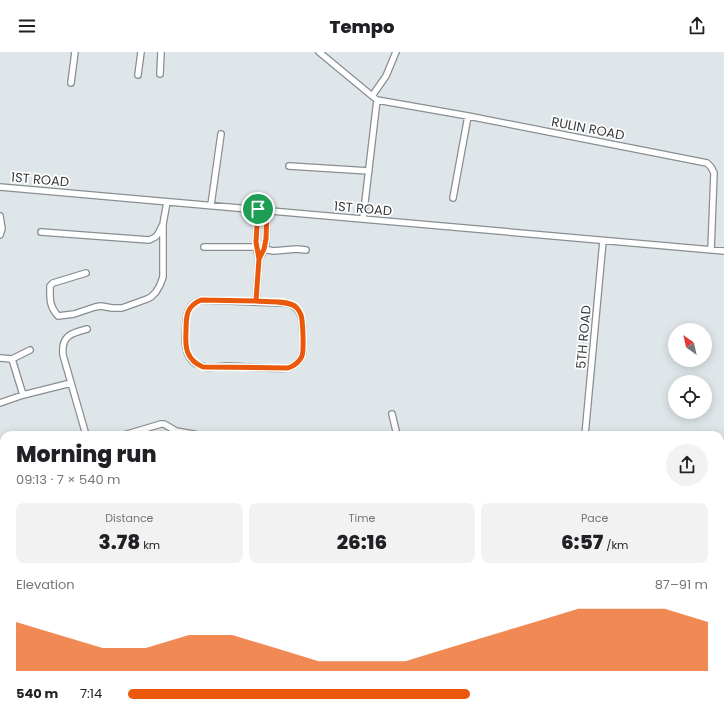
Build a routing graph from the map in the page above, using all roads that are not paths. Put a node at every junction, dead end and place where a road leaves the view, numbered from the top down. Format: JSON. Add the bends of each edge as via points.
{"nodes":[{"id":1,"x":75,"y":52,"type":"edge"},
{"id":2,"x":141,"y":52,"type":"edge"},
{"id":3,"x":162,"y":52,"type":"edge"},
{"id":4,"x":319,"y":52,"type":"edge"},
{"id":5,"x":396,"y":52,"type":"edge"},
{"id":6,"x":160,"y":74,"type":"dead end"},
{"id":7,"x":138,"y":75,"type":"dead end"},
{"id":8,"x":71,"y":83,"type":"dead end"},
{"id":9,"x":372,"y":96,"type":"junction"},
{"id":10,"x":378,"y":100,"type":"junction"},
{"id":11,"x":468,"y":116,"type":"junction"},
{"id":12,"x":221,"y":134,"type":"dead end"},
{"id":13,"x":289,"y":166,"type":"dead end"},
{"id":14,"x":369,"y":171,"type":"junction"},
{"id":15,"x":0,"y":187,"type":"edge"},
{"id":16,"x":454,"y":198,"type":"dead end"},
{"id":17,"x":167,"y":202,"type":"junction"},
{"id":18,"x":211,"y":205,"type":"junction"},
{"id":19,"x":258,"y":209,"type":"junction"},
{"id":20,"x":267,"y":210,"type":"junction"},
{"id":21,"x":0,"y":216,"type":"edge"},
{"id":22,"x":363,"y":219,"type":"junction"},
{"id":23,"x":163,"y":224,"type":"junction"},
{"id":24,"x":41,"y":232,"type":"dead end"},
{"id":25,"x":0,"y":236,"type":"edge"},
{"id":26,"x":603,"y":241,"type":"junction"},
{"id":27,"x":204,"y":247,"type":"dead end"},
{"id":28,"x":256,"y":247,"type":"junction"},
{"id":29,"x":264,"y":249,"type":"junction"},
{"id":30,"x":306,"y":250,"type":"dead end"},
{"id":31,"x":711,"y":250,"type":"junction"},
{"id":32,"x":724,"y":251,"type":"edge"},
{"id":33,"x":259,"y":259,"type":"junction"},
{"id":34,"x":86,"y":273,"type":"dead end"},
{"id":35,"x":256,"y":301,"type":"junction"},
{"id":36,"x":87,"y":329,"type":"dead end"},
{"id":37,"x":30,"y":350,"type":"dead end"},
{"id":38,"x":0,"y":358,"type":"edge"},
{"id":39,"x":12,"y":359,"type":"junction"},
{"id":40,"x":71,"y":383,"type":"junction"},
{"id":41,"x":23,"y":395,"type":"junction"},
{"id":42,"x":0,"y":403,"type":"edge"},
{"id":43,"x":392,"y":414,"type":"dead end"},
{"id":44,"x":85,"y":431,"type":"edge"},
{"id":45,"x":137,"y":431,"type":"edge"},
{"id":46,"x":176,"y":431,"type":"edge"},
{"id":47,"x":396,"y":431,"type":"edge"},
{"id":48,"x":585,"y":431,"type":"edge"}],
"edges":[{"from":1,"to":8,"type":"street"},
{"from":2,"to":7,"type":"street"},
{"from":3,"to":6,"type":"street"},
{"from":4,"to":9,"type":"street"},
{"from":5,"to":9,"type":"street","via":[[386,76]]},
{"from":9,"to":10,"type":"street"},
{"from":10,"to":11,"type":"street","name":"RULIN ROAD"},
{"from":10,"to":14,"type":"street"},
{"from":11,"to":16,"type":"street"},
{"from":11,"to":31,"type":"street","name":"RULIN ROAD","via":[[706,163],[714,174]]},
{"from":12,"to":18,"type":"street"},
{"from":13,"to":14,"type":"street"},
{"from":14,"to":22,"type":"street"},
{"from":15,"to":17,"type":"street","name":"1ST ROAD"},
{"from":17,"to":18,"type":"street","name":"1ST ROAD"},
{"from":17,"to":23,"type":"street"},
{"from":18,"to":19,"type":"street","name":"1ST ROAD"},
{"from":19,"to":20,"type":"street","name":"1ST ROAD"},
{"from":19,"to":28,"type":"street"},
{"from":20,"to":22,"type":"street","name":"1ST ROAD"},
{"from":20,"to":29,"type":"street"},
{"from":21,"to":25,"type":"street"},
{"from":22,"to":26,"type":"street","name":"1ST ROAD"},
{"from":23,"to":24,"type":"street","via":[[158,235],[149,240]]},
{"from":23,"to":34,"type":"street","via":[[163,277],[151,297],[122,308],[101,306],[58,316],[49,300],[50,286]]},
{"from":26,"to":31,"type":"street","name":"1ST ROAD"},
{"from":26,"to":48,"type":"street","name":"5TH ROAD"},
{"from":27,"to":28,"type":"street"},
{"from":28,"to":29,"type":"street"},
{"from":28,"to":33,"type":"street"},
{"from":29,"to":30,"type":"street"},
{"from":29,"to":33,"type":"street"},
{"from":31,"to":32,"type":"street","name":"1ST ROAD"},
{"from":33,"to":35,"type":"street"},
{"from":35,"to":35,"type":"street","via":[[201,300],[192,305],[187,314],[185,343],[192,360],[203,367],[294,366],[303,352],[302,320],[299,312],[293,305]]},
{"from":36,"to":40,"type":"street","via":[[66,338],[62,348]]},
{"from":37,"to":39,"type":"street"},
{"from":38,"to":39,"type":"street"},
{"from":39,"to":41,"type":"street"},
{"from":40,"to":41,"type":"street"},
{"from":40,"to":44,"type":"street"},
{"from":41,"to":42,"type":"street"},
{"from":43,"to":47,"type":"street"},
{"from":45,"to":46,"type":"street","via":[[161,424]]}]}
